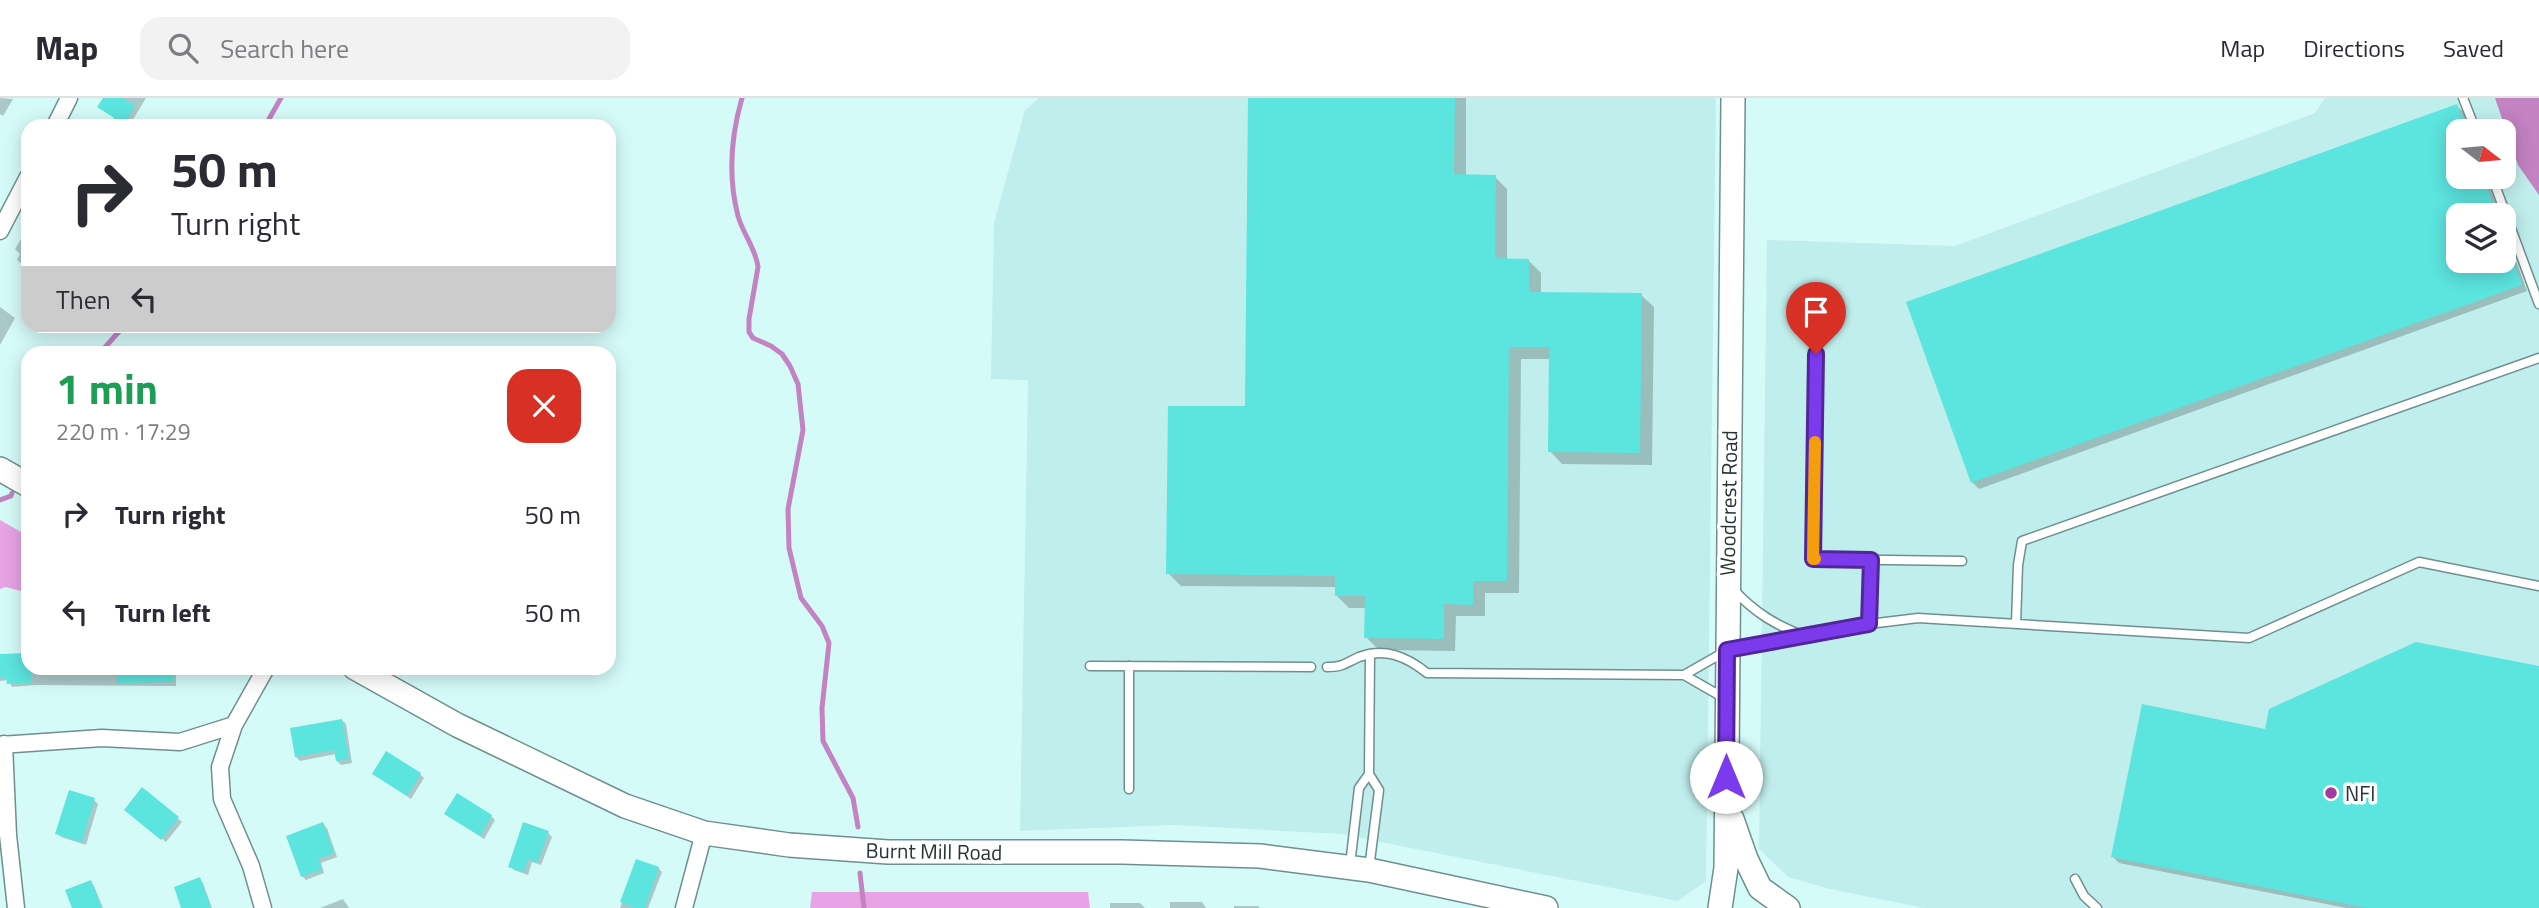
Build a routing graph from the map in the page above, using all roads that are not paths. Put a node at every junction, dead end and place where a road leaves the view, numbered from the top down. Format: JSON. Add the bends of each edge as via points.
{"nodes":[{"id":1,"x":69,"y":98,"type":"edge"},
{"id":2,"x":1732,"y":98,"type":"edge"},
{"id":3,"x":2463,"y":98,"type":"edge"},
{"id":4,"x":58,"y":119,"type":"edge"},
{"id":5,"x":2471,"y":119,"type":"edge"},
{"id":6,"x":2496,"y":189,"type":"edge"},
{"id":7,"x":21,"y":190,"type":"edge"},
{"id":8,"x":0,"y":231,"type":"edge"},
{"id":9,"x":2539,"y":303,"type":"edge"},
{"id":10,"x":1816,"y":354,"type":"dead end"},
{"id":11,"x":2539,"y":358,"type":"edge"},
{"id":12,"x":0,"y":470,"type":"edge"},
{"id":13,"x":21,"y":481,"type":"edge"},
{"id":14,"x":1871,"y":560,"type":"junction"},
{"id":15,"x":1962,"y":561,"type":"dead end"},
{"id":16,"x":1727,"y":582,"type":"junction"},
{"id":17,"x":2539,"y":586,"type":"edge"},
{"id":18,"x":1869,"y":624,"type":"junction"},
{"id":19,"x":2015,"y":624,"type":"junction"},
{"id":20,"x":1807,"y":637,"type":"junction"},
{"id":21,"x":1727,"y":650,"type":"junction"},
{"id":22,"x":1370,"y":654,"type":"junction"},
{"id":23,"x":1090,"y":666,"type":"dead end"},
{"id":24,"x":1129,"y":666,"type":"junction"},
{"id":25,"x":1311,"y":667,"type":"dead end"},
{"id":26,"x":1327,"y":667,"type":"dead end"},
{"id":27,"x":262,"y":675,"type":"edge"},
{"id":28,"x":368,"y":675,"type":"edge"},
{"id":29,"x":1684,"y":675,"type":"junction"},
{"id":30,"x":1726,"y":699,"type":"junction"},
{"id":31,"x":234,"y":725,"type":"junction"},
{"id":32,"x":2,"y":744,"type":"edge"},
{"id":33,"x":1370,"y":774,"type":"junction"},
{"id":34,"x":1129,"y":789,"type":"dead end"},
{"id":35,"x":1726,"y":803,"type":"junction"},
{"id":36,"x":704,"y":833,"type":"junction"},
{"id":37,"x":1359,"y":868,"type":"junction"},
{"id":38,"x":2075,"y":879,"type":"dead end"},
{"id":39,"x":16,"y":908,"type":"edge"},
{"id":40,"x":263,"y":908,"type":"edge"},
{"id":41,"x":684,"y":908,"type":"edge"},
{"id":42,"x":1546,"y":908,"type":"edge"},
{"id":43,"x":1720,"y":908,"type":"edge"},
{"id":44,"x":1788,"y":908,"type":"edge"},
{"id":45,"x":2097,"y":908,"type":"edge"}],
"edges":[{"from":1,"to":4,"type":"street"},
{"from":2,"to":16,"type":"main road","name":"Woodcrest Road"},
{"from":3,"to":5,"type":"lane"},
{"from":6,"to":9,"type":"lane"},
{"from":7,"to":8,"type":"street"},
{"from":10,"to":14,"type":"lane","via":[[1813,559]]},
{"from":11,"to":19,"type":"lane","via":[[2022,541]]},
{"from":12,"to":13,"type":"main road"},
{"from":14,"to":15,"type":"lane"},
{"from":14,"to":18,"type":"lane"},
{"from":16,"to":20,"type":"lane","via":[[1749,607],[1776,625]]},
{"from":16,"to":21,"type":"main road","name":"Woodcrest Road"},
{"from":17,"to":19,"type":"lane","via":[[2419,562],[2249,638]]},
{"from":18,"to":19,"type":"lane","via":[[1918,618]]},
{"from":18,"to":20,"type":"lane"},
{"from":20,"to":21,"type":"lane"},
{"from":21,"to":29,"type":"lane"},
{"from":21,"to":30,"type":"main road","name":"Woodcrest Road"},
{"from":22,"to":26,"type":"lane","via":[[1342,667]]},
{"from":22,"to":29,"type":"lane","via":[[1395,654],[1427,673]]},
{"from":22,"to":33,"type":"lane"},
{"from":23,"to":24,"type":"lane"},
{"from":24,"to":25,"type":"lane"},
{"from":24,"to":34,"type":"lane"},
{"from":27,"to":31,"type":"street"},
{"from":28,"to":36,"type":"main road","name":"Burnt Mill Road","via":[[457,725],[625,806]]},
{"from":29,"to":30,"type":"lane"},
{"from":30,"to":35,"type":"main road","name":"Woodcrest Road"},
{"from":31,"to":32,"type":"street","via":[[180,742],[102,738]]},
{"from":31,"to":40,"type":"street","via":[[219,767],[222,799],[251,866]]},
{"from":32,"to":39,"type":"street"},
{"from":33,"to":37,"type":"lane","via":[[1359,788]]},
{"from":33,"to":37,"type":"lane","via":[[1379,790]]},
{"from":35,"to":43,"type":"main road","name":"Woodcrest Road","via":[[1726,868]]},
{"from":35,"to":44,"type":"main road","via":[[1760,888]]},
{"from":36,"to":37,"type":"main road","name":"Burnt Mill Road","via":[[888,852],[1260,856]]},
{"from":36,"to":41,"type":"street"},
{"from":37,"to":42,"type":"main road","name":"Burnt Mill Road"},
{"from":38,"to":45,"type":"lane"}]}
